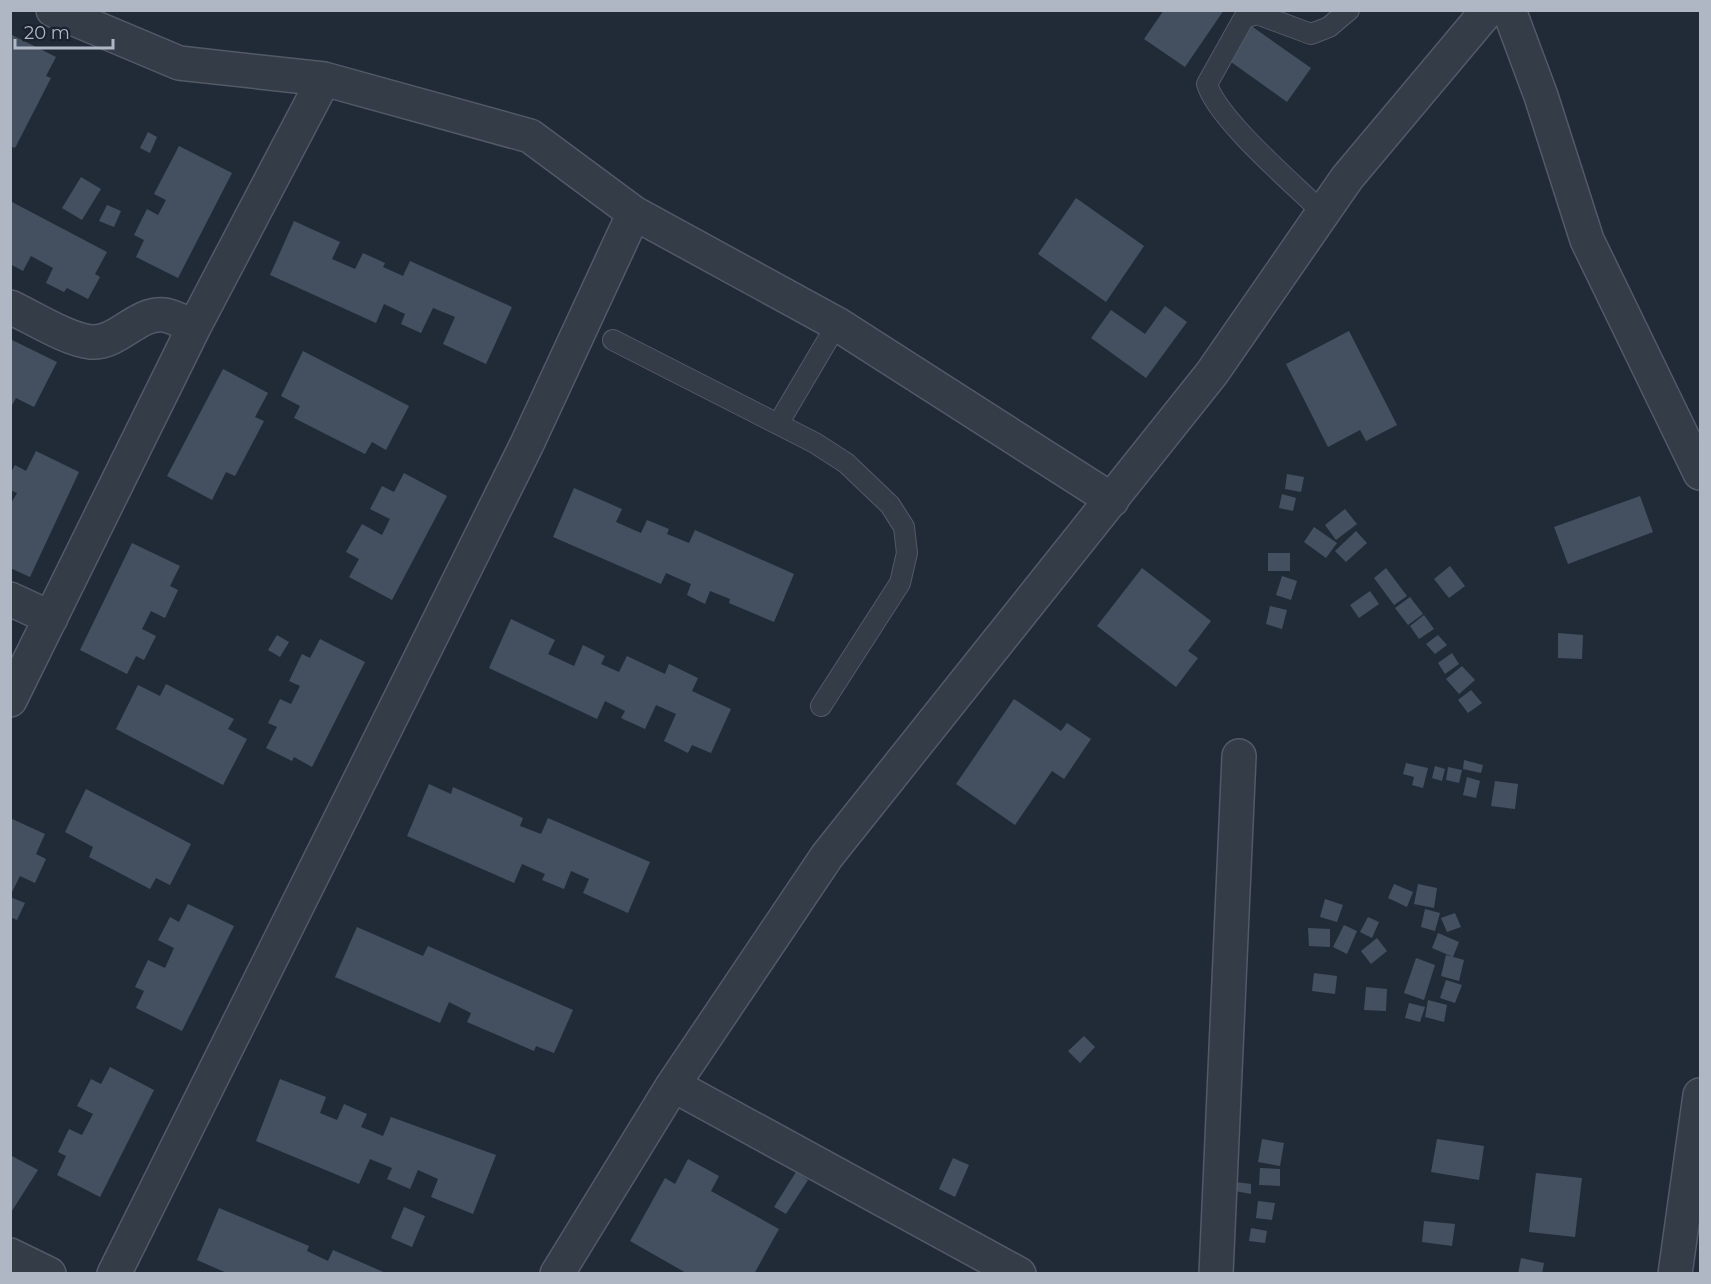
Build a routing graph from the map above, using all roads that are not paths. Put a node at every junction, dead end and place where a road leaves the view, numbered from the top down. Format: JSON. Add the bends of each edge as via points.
{"nodes":[{"id":1,"x":53,"y":10,"type":"edge"},
{"id":2,"x":1349,"y":10,"type":"edge"},
{"id":3,"x":1488,"y":10,"type":"edge"},
{"id":4,"x":1509,"y":10,"type":"edge"},
{"id":5,"x":324,"y":79,"type":"junction"},
{"id":6,"x":634,"y":213,"type":"junction"},
{"id":7,"x":1323,"y":213,"type":"junction"},
{"id":8,"x":10,"y":307,"type":"edge"},
{"id":9,"x":837,"y":324,"type":"junction"},
{"id":10,"x":194,"y":327,"type":"junction"},
{"id":11,"x":613,"y":340,"type":"dead end"},
{"id":12,"x":778,"y":424,"type":"junction"},
{"id":13,"x":1701,"y":473,"type":"edge"},
{"id":14,"x":1112,"y":500,"type":"junction"},
{"id":15,"x":10,"y":599,"type":"edge"},
{"id":16,"x":51,"y":618,"type":"junction"},
{"id":17,"x":10,"y":700,"type":"edge"},
{"id":18,"x":821,"y":706,"type":"dead end"},
{"id":19,"x":1239,"y":756,"type":"dead end"},
{"id":20,"x":673,"y":1085,"type":"junction"},
{"id":21,"x":1701,"y":1095,"type":"edge"},
{"id":22,"x":1694,"y":1191,"type":"edge"},
{"id":23,"x":10,"y":1255,"type":"edge"},
{"id":24,"x":49,"y":1274,"type":"edge"},
{"id":25,"x":114,"y":1274,"type":"edge"},
{"id":26,"x":557,"y":1274,"type":"edge"},
{"id":27,"x":1019,"y":1274,"type":"edge"},
{"id":28,"x":1216,"y":1274,"type":"edge"},
{"id":29,"x":1675,"y":1274,"type":"edge"}],
"edges":[{"from":1,"to":5,"type":"street","via":[[179,63]]},
{"from":2,"to":7,"type":"lane","via":[[1329,27],[1311,34],[1257,14],[1244,18],[1207,84],[1230,121]]},
{"from":3,"to":7,"type":"street","via":[[1347,178]]},
{"from":4,"to":13,"type":"street","via":[[1587,240]]},
{"from":5,"to":6,"type":"street","via":[[530,136]]},
{"from":5,"to":10,"type":"street"},
{"from":6,"to":9,"type":"street"},
{"from":6,"to":25,"type":"street","via":[[522,455]]},
{"from":7,"to":14,"type":"street","via":[[1212,373]]},
{"from":8,"to":10,"type":"street","via":[[92,342],[113,336],[143,319],[163,315]]},
{"from":9,"to":12,"type":"lane"},
{"from":9,"to":14,"type":"street"},
{"from":10,"to":16,"type":"street"},
{"from":11,"to":12,"type":"lane"},
{"from":12,"to":18,"type":"lane","via":[[846,463],[890,505],[904,527],[907,553],[900,583]]},
{"from":14,"to":20,"type":"street","via":[[827,856]]},
{"from":15,"to":16,"type":"street"},
{"from":16,"to":17,"type":"street"},
{"from":19,"to":28,"type":"street"},
{"from":20,"to":26,"type":"street"},
{"from":20,"to":27,"type":"street"},
{"from":21,"to":22,"type":"street"},
{"from":22,"to":29,"type":"street"},
{"from":23,"to":24,"type":"street"}]}
